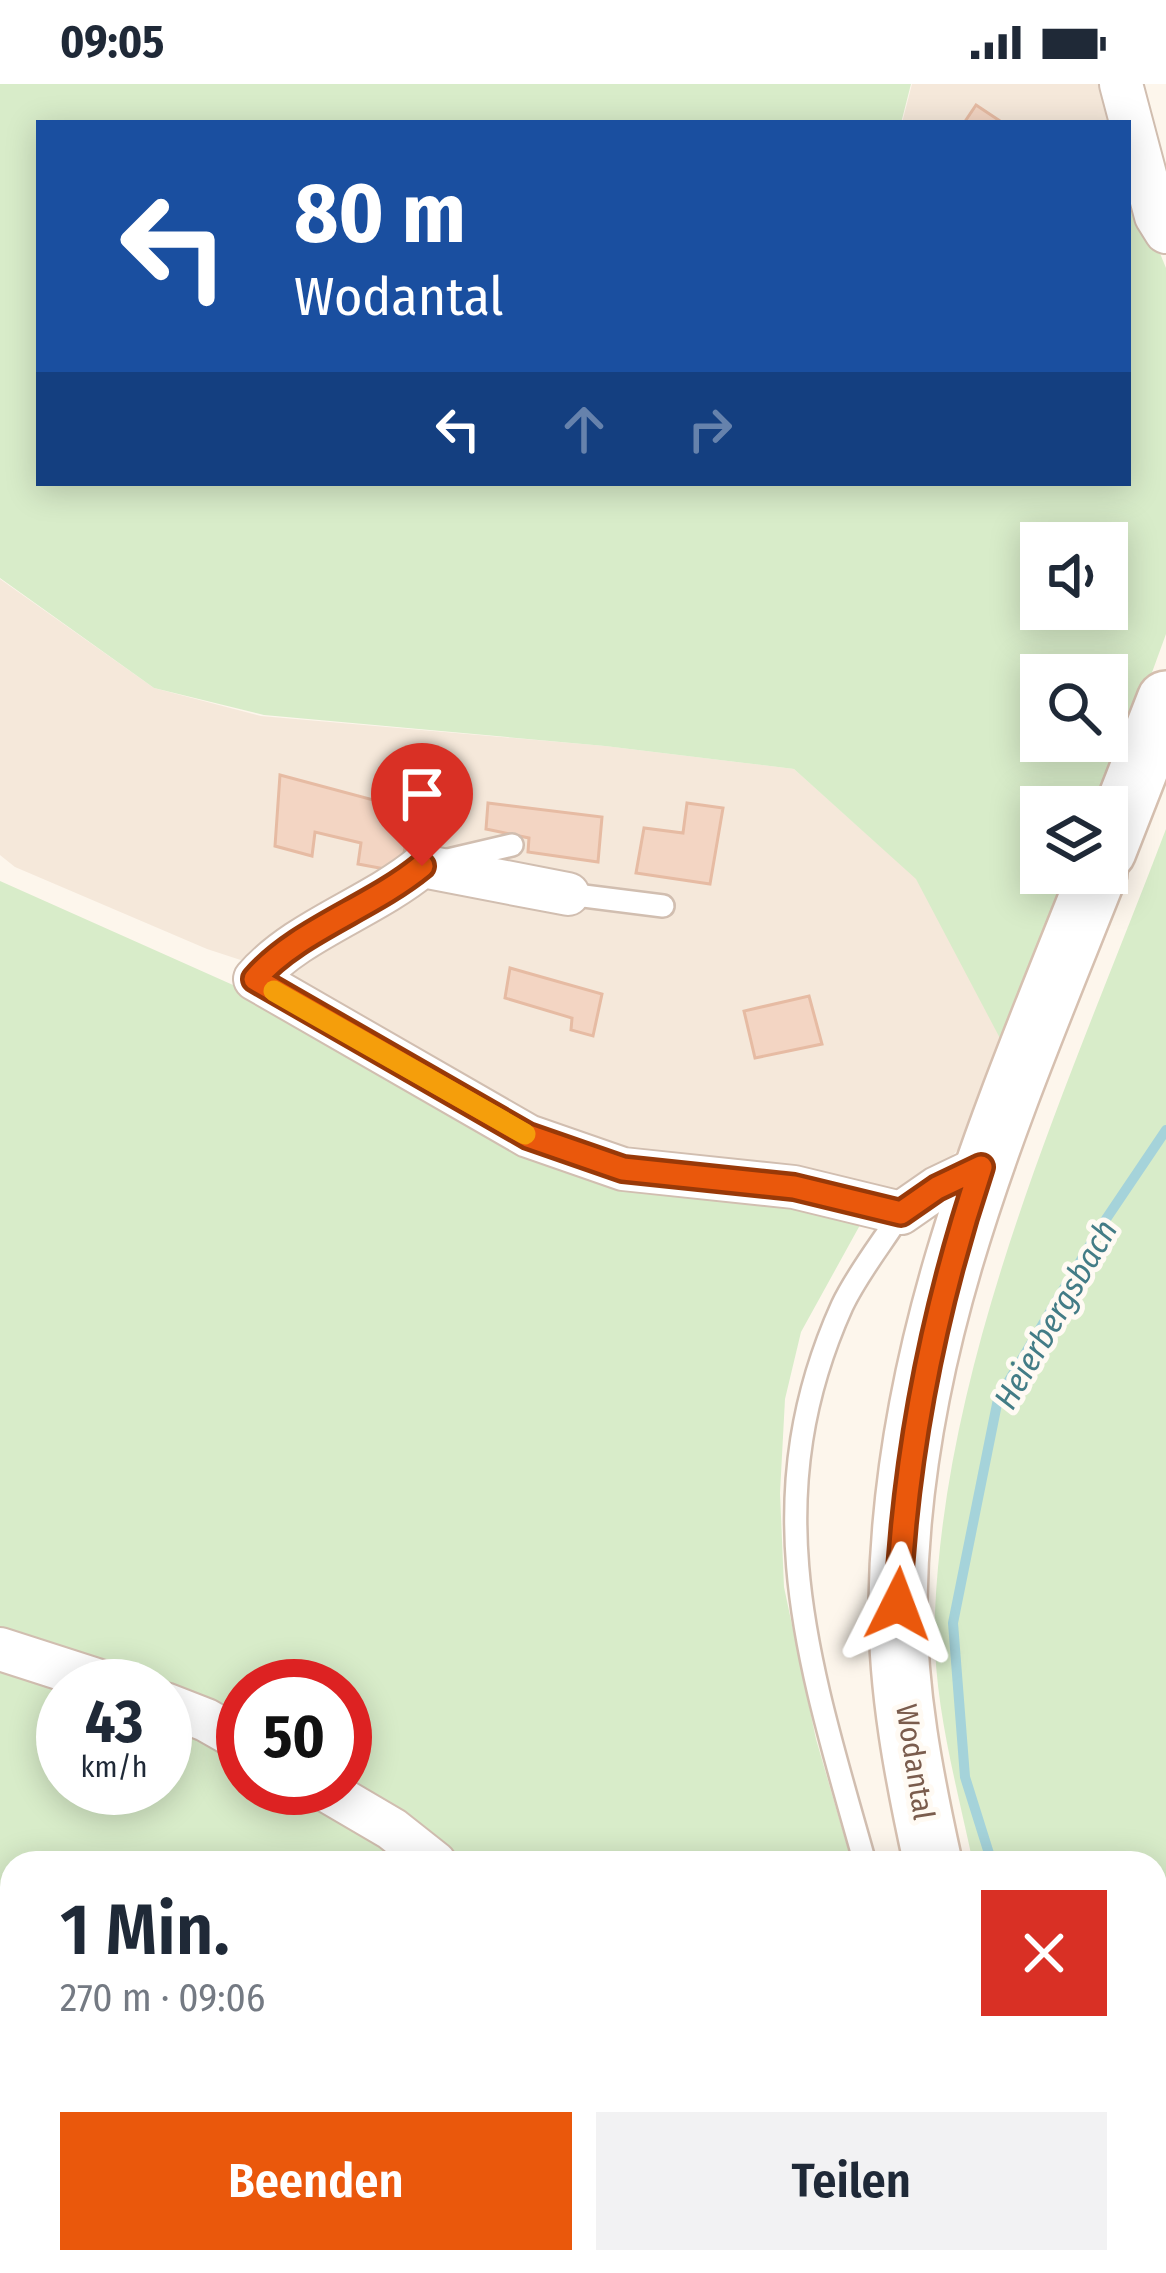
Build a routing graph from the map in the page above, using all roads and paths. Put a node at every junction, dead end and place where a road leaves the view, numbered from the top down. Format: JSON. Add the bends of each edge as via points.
{"nodes":[{"id":1,"x":1121,"y":84,"type":"edge"},
{"id":2,"x":1131,"y":120,"type":"edge"},
{"id":3,"x":1131,"y":122,"type":"edge"},
{"id":4,"x":1166,"y":232,"type":"edge"},
{"id":5,"x":1166,"y":700,"type":"edge"},
{"id":6,"x":1128,"y":797,"type":"edge"},
{"id":7,"x":512,"y":845,"type":"dead end"},
{"id":8,"x":422,"y":866,"type":"junction"},
{"id":9,"x":568,"y":894,"type":"joint"},
{"id":10,"x":1090,"y":894,"type":"edge"},
{"id":11,"x":663,"y":906,"type":"dead end"},
{"id":12,"x":981,"y":1167,"type":"junction"},
{"id":13,"x":901,"y":1213,"type":"junction"},
{"id":14,"x":0,"y":1649,"type":"edge"},
{"id":15,"x":36,"y":1661,"type":"edge"},
{"id":16,"x":368,"y":1815,"type":"edge"},
{"id":17,"x":420,"y":1851,"type":"edge"},
{"id":18,"x":862,"y":1851,"type":"edge"},
{"id":19,"x":930,"y":1851,"type":"edge"}],
"edges":[{"from":1,"to":2,"type":"street"},
{"from":3,"to":4,"type":"street"},
{"from":5,"to":6,"type":"main road"},
{"from":7,"to":8,"type":"lane"},
{"from":8,"to":9,"type":"street"},
{"from":8,"to":13,"type":"street","via":[[277,953],[255,979],[528,1136],[623,1169],[794,1187]]},
{"from":9,"to":11,"type":"lane"},
{"from":10,"to":12,"type":"main road","name":"Wodantal"},
{"from":12,"to":13,"type":"street"},
{"from":12,"to":19,"type":"main road","name":"Wodantal","via":[[930,1344],[903,1501],[898,1604],[909,1754]]},
{"from":13,"to":18,"type":"lane","via":[[843,1304],[807,1404],[793,1493],[796,1583]]},
{"from":14,"to":15,"type":"street"},
{"from":16,"to":17,"type":"street"}]}
